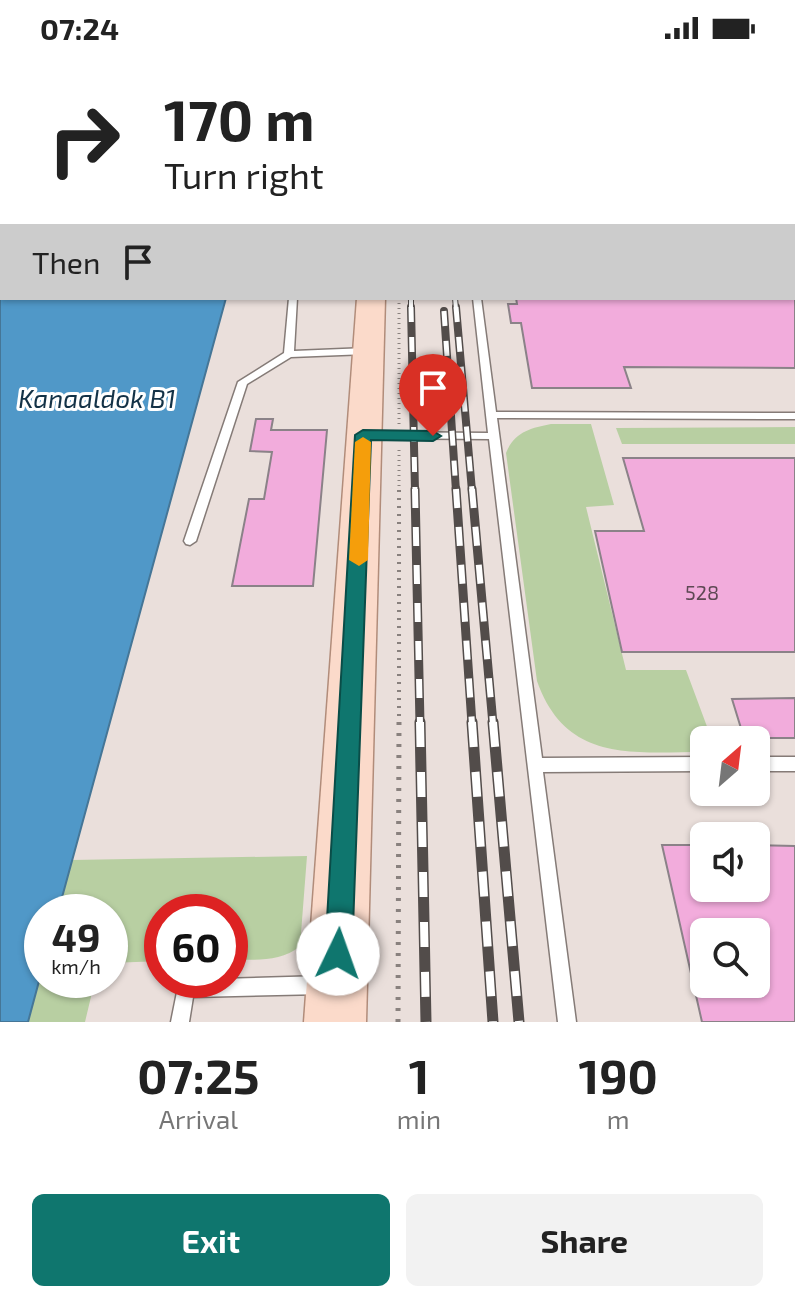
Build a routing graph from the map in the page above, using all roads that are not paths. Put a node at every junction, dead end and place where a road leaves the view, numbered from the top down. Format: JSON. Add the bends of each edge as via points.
{"nodes":[{"id":1,"x":293,"y":300,"type":"edge"},
{"id":2,"x":371,"y":300,"type":"edge"},
{"id":3,"x":477,"y":300,"type":"edge"},
{"id":4,"x":367,"y":351,"type":"junction"},
{"id":5,"x":289,"y":354,"type":"junction"},
{"id":6,"x":493,"y":415,"type":"junction"},
{"id":7,"x":795,"y":416,"type":"edge"},
{"id":8,"x":363,"y":435,"type":"junction"},
{"id":9,"x":495,"y":436,"type":"junction"},
{"id":10,"x":190,"y":541,"type":"dead end"},
{"id":11,"x":690,"y":764,"type":"edge"},
{"id":12,"x":770,"y":764,"type":"edge"},
{"id":13,"x":795,"y":764,"type":"edge"},
{"id":14,"x":535,"y":765,"type":"junction"},
{"id":15,"x":336,"y":1003,"type":"edge"},
{"id":16,"x":180,"y":1022,"type":"edge"},
{"id":17,"x":567,"y":1022,"type":"edge"}],
"edges":[{"from":1,"to":5,"type":"lane"},
{"from":2,"to":4,"type":"main road"},
{"from":3,"to":6,"type":"lane"},
{"from":4,"to":5,"type":"lane"},
{"from":4,"to":8,"type":"main road"},
{"from":5,"to":10,"type":"lane","via":[[243,382]]},
{"from":6,"to":7,"type":"lane"},
{"from":6,"to":9,"type":"lane"},
{"from":8,"to":9,"type":"lane"},
{"from":8,"to":15,"type":"main road"},
{"from":9,"to":14,"type":"lane"},
{"from":11,"to":14,"type":"lane"},
{"from":12,"to":13,"type":"lane"},
{"from":14,"to":17,"type":"lane"},
{"from":15,"to":16,"type":"lane","via":[[185,988]]}]}
